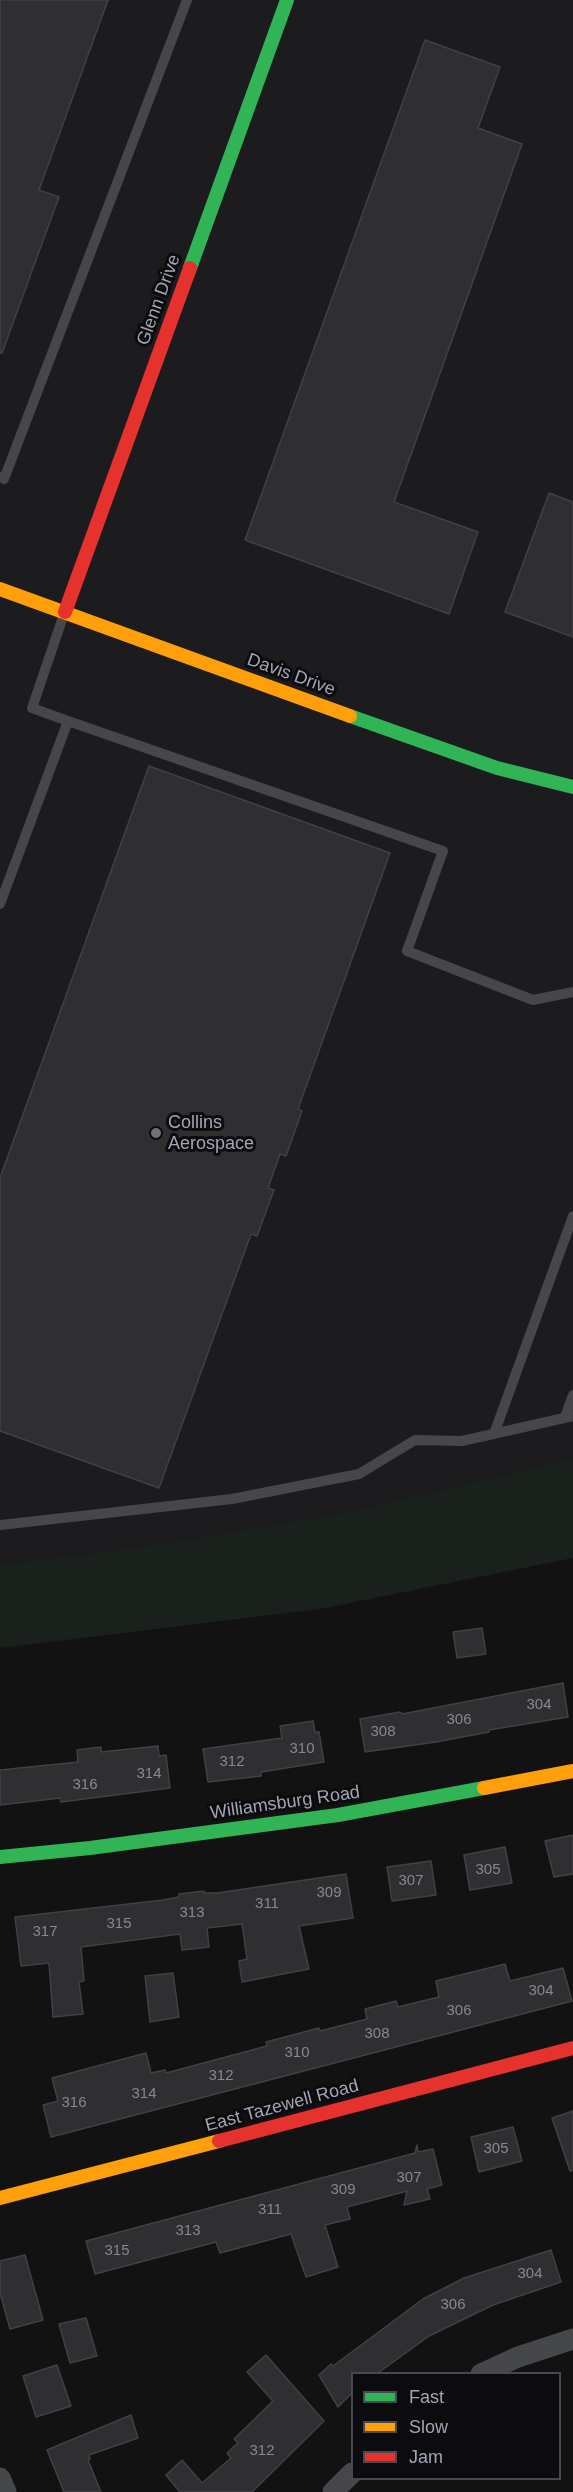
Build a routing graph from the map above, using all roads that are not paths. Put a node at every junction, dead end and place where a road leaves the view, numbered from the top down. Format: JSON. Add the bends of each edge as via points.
{"nodes":[{"id":1,"x":187,"y":0,"type":"edge"},
{"id":2,"x":287,"y":0,"type":"edge"},
{"id":3,"x":0,"y":477,"type":"edge"},
{"id":4,"x":0,"y":589,"type":"edge"},
{"id":5,"x":65,"y":612,"type":"junction"},
{"id":6,"x":68,"y":721,"type":"junction"},
{"id":7,"x":573,"y":787,"type":"edge"},
{"id":8,"x":0,"y":904,"type":"edge"},
{"id":9,"x":573,"y":992,"type":"edge"},
{"id":10,"x":573,"y":1216,"type":"edge"},
{"id":11,"x":573,"y":1395,"type":"edge"},
{"id":12,"x":569,"y":1416,"type":"edge"},
{"id":13,"x":494,"y":1434,"type":"junction"},
{"id":14,"x":0,"y":1525,"type":"edge"},
{"id":15,"x":573,"y":1771,"type":"edge"},
{"id":16,"x":0,"y":1857,"type":"edge"},
{"id":17,"x":573,"y":2048,"type":"edge"},
{"id":18,"x":0,"y":2198,"type":"edge"},
{"id":19,"x":573,"y":2339,"type":"edge"},
{"id":20,"x":483,"y":2372,"type":"edge"},
{"id":21,"x":351,"y":2474,"type":"edge"},
{"id":22,"x":0,"y":2478,"type":"edge"},
{"id":23,"x":6,"y":2492,"type":"edge"},
{"id":24,"x":333,"y":2492,"type":"edge"}],
"edges":[{"from":1,"to":3,"type":"lane","via":[[4,478]]},
{"from":2,"to":5,"type":"street","name":"Glenn Drive"},
{"from":4,"to":5,"type":"street","name":"Davis Drive"},
{"from":5,"to":6,"type":"lane","via":[[32,708]]},
{"from":5,"to":7,"type":"street","name":"Davis Drive","via":[[497,768]]},
{"from":6,"to":8,"type":"lane"},
{"from":6,"to":9,"type":"lane","via":[[443,851],[407,951],[533,1000]]},
{"from":10,"to":13,"type":"lane"},
{"from":11,"to":12,"type":"lane"},
{"from":12,"to":13,"type":"lane"},
{"from":13,"to":14,"type":"lane","via":[[462,1441],[415,1440],[358,1474],[232,1499]]},
{"from":15,"to":16,"type":"street","name":"Williamsburg Road","via":[[338,1815]]},
{"from":17,"to":18,"type":"street","name":"East Tazewell Road"},
{"from":19,"to":20,"type":"street","via":[[518,2356]]},
{"from":21,"to":24,"type":"street"},
{"from":22,"to":23,"type":"street"}]}
